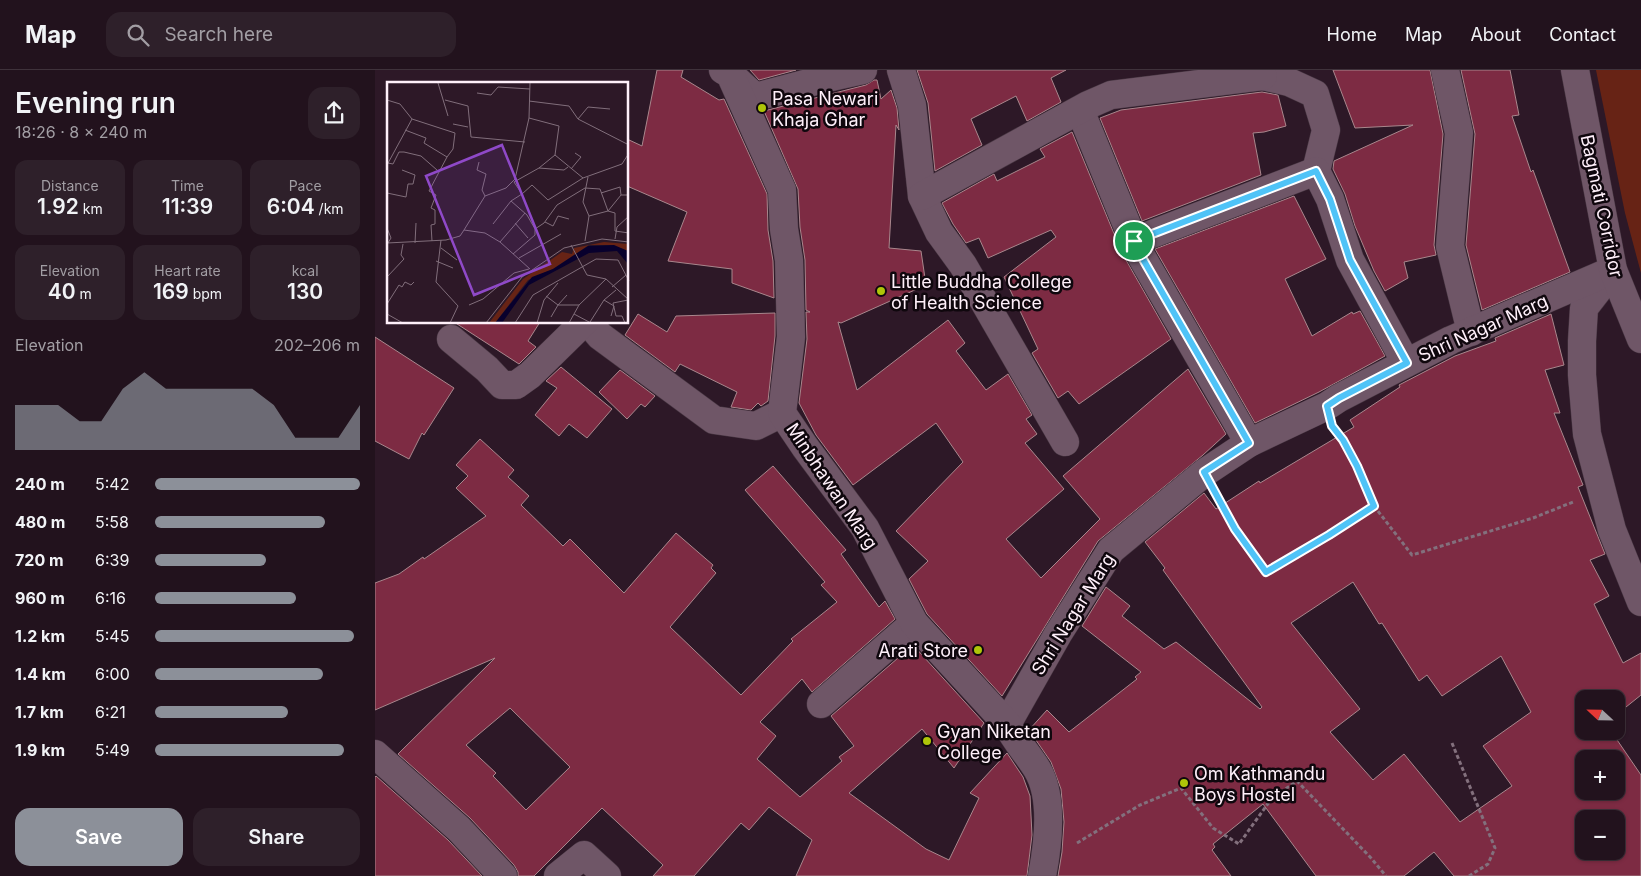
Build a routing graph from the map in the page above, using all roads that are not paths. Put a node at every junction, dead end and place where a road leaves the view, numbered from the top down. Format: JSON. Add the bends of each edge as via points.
{"nodes":[{"id":1,"x":863,"y":70,"type":"edge"},
{"id":2,"x":901,"y":70,"type":"edge"},
{"id":3,"x":1445,"y":70,"type":"edge"},
{"id":4,"x":1575,"y":70,"type":"edge"},
{"id":5,"x":728,"y":71,"type":"edge"},
{"id":6,"x":1263,"y":73,"type":"edge"},
{"id":7,"x":1080,"y":110,"type":"junction"},
{"id":8,"x":1316,"y":171,"type":"junction"},
{"id":9,"x":922,"y":196,"type":"junction"},
{"id":10,"x":1134,"y":241,"type":"junction"},
{"id":11,"x":1613,"y":270,"type":"junction"},
{"id":12,"x":584,"y":324,"type":"edge"},
{"id":13,"x":588,"y":324,"type":"edge"},
{"id":14,"x":1471,"y":332,"type":"junction"},
{"id":15,"x":451,"y":339,"type":"dead end"},
{"id":16,"x":1641,"y":339,"type":"edge"},
{"id":17,"x":1407,"y":363,"type":"junction"},
{"id":18,"x":781,"y":413,"type":"junction"},
{"id":19,"x":1065,"y":442,"type":"dead end"},
{"id":20,"x":1249,"y":443,"type":"junction"},
{"id":21,"x":1641,"y":602,"type":"edge"},
{"id":22,"x":913,"y":623,"type":"junction"},
{"id":23,"x":821,"y":704,"type":"dead end"},
{"id":24,"x":1007,"y":724,"type":"junction"},
{"id":25,"x":380,"y":757,"type":"edge"},
{"id":26,"x":1043,"y":868,"type":"edge"},
{"id":27,"x":503,"y":876,"type":"edge"},
{"id":28,"x":559,"y":876,"type":"edge"},
{"id":29,"x":607,"y":876,"type":"edge"}],
"edges":[{"from":1,"to":5,"type":"street","via":[[755,97]]},
{"from":2,"to":9,"type":"street","via":[[912,105]]},
{"from":3,"to":14,"type":"street","via":[[1459,133],[1450,246]]},
{"from":4,"to":11,"type":"street","name":"Bagmati Corridor"},
{"from":5,"to":18,"type":"street","name":"Minbhawan Marg","via":[[782,190],[789,260],[791,337]]},
{"from":6,"to":7,"type":"street","via":[[1111,94]]},
{"from":6,"to":8,"type":"street","via":[[1315,94],[1326,130]]},
{"from":7,"to":9,"type":"street"},
{"from":7,"to":10,"type":"street"},
{"from":8,"to":10,"type":"street"},
{"from":8,"to":17,"type":"street","via":[[1330,199],[1350,260]]},
{"from":9,"to":19,"type":"street","via":[[939,232],[963,266]]},
{"from":10,"to":20,"type":"street"},
{"from":11,"to":14,"type":"street","name":"Shri Nagar Marg"},
{"from":11,"to":16,"type":"street","name":"Bagmati Corridor"},
{"from":11,"to":21,"type":"street","via":[[1585,308],[1581,341],[1582,375],[1587,434],[1597,477],[1612,530]]},
{"from":12,"to":15,"type":"street","via":[[531,376],[516,385],[502,385]]},
{"from":13,"to":18,"type":"street","via":[[714,420],[756,426]]},
{"from":14,"to":17,"type":"street","name":"Shri Nagar Marg"},
{"from":17,"to":20,"type":"street","name":"Shri Nagar Marg"},
{"from":18,"to":22,"type":"street","name":"Minbhawan Marg","via":[[865,528]]},
{"from":20,"to":24,"type":"street","name":"Shri Nagar Marg","via":[[1204,472],[1111,550]]},
{"from":22,"to":23,"type":"street"},
{"from":22,"to":24,"type":"street","name":"Minbhawan Marg"},
{"from":24,"to":26,"type":"street","via":[[1038,770],[1045,787],[1049,829]]},
{"from":25,"to":27,"type":"street"},
{"from":28,"to":29,"type":"street","via":[[584,855]]}]}
